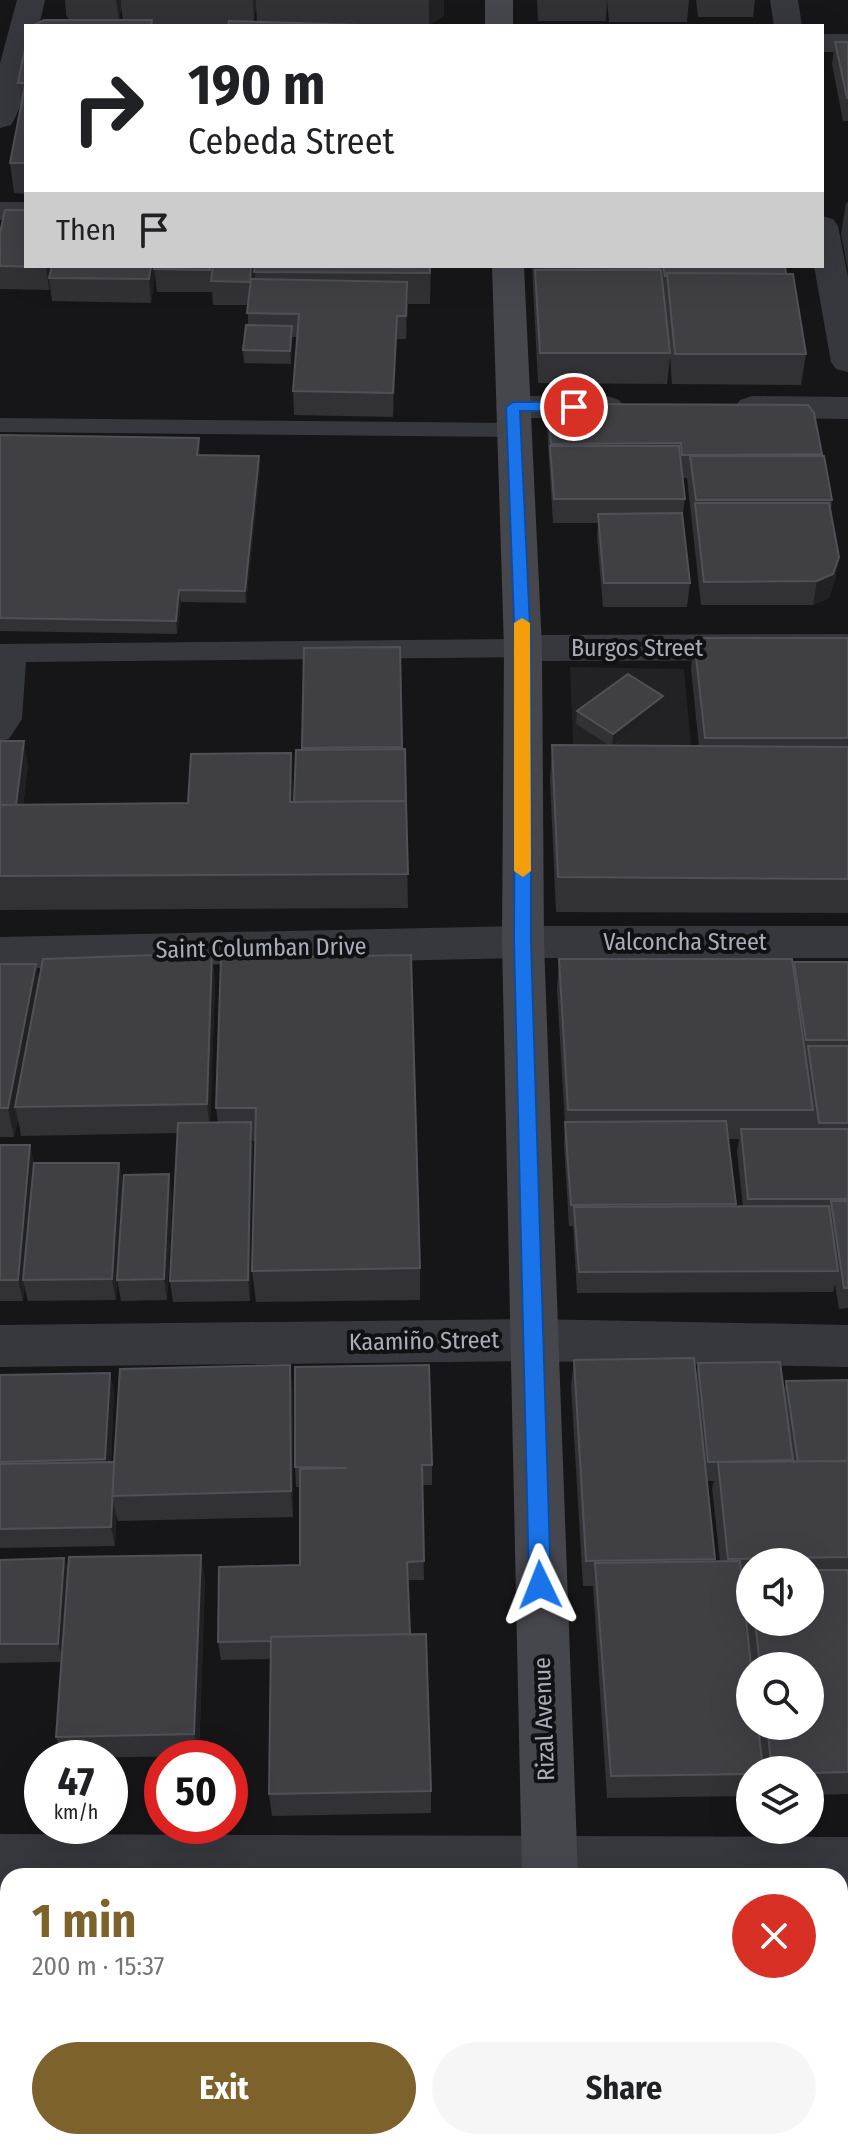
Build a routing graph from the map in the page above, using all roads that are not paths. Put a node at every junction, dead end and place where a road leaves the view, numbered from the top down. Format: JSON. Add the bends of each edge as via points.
{"nodes":[{"id":1,"x":31,"y":0,"type":"edge"},
{"id":2,"x":499,"y":0,"type":"edge"},
{"id":3,"x":784,"y":0,"type":"edge"},
{"id":4,"x":499,"y":24,"type":"edge"},
{"id":5,"x":788,"y":24,"type":"edge"},
{"id":6,"x":16,"y":40,"type":"edge"},
{"id":7,"x":824,"y":43,"type":"edge"},
{"id":8,"x":848,"y":43,"type":"edge"},
{"id":9,"x":0,"y":119,"type":"edge"},
{"id":10,"x":824,"y":210,"type":"edge"},
{"id":11,"x":848,"y":210,"type":"edge"},
{"id":12,"x":0,"y":211,"type":"edge"},
{"id":13,"x":24,"y":211,"type":"edge"},
{"id":14,"x":824,"y":236,"type":"edge"},
{"id":15,"x":508,"y":268,"type":"edge"},
{"id":16,"x":848,"y":362,"type":"edge"},
{"id":17,"x":641,"y":407,"type":"edge"},
{"id":18,"x":720,"y":407,"type":"edge"},
{"id":19,"x":848,"y":408,"type":"edge"},
{"id":20,"x":514,"y":418,"type":"junction"},
{"id":21,"x":0,"y":425,"type":"edge"},
{"id":22,"x":848,"y":647,"type":"edge"},
{"id":23,"x":523,"y":648,"type":"junction"},
{"id":24,"x":7,"y":653,"type":"edge"},
{"id":25,"x":0,"y":732,"type":"edge"},
{"id":26,"x":523,"y":942,"type":"junction"},
{"id":27,"x":848,"y":942,"type":"edge"},
{"id":28,"x":0,"y":953,"type":"edge"},
{"id":29,"x":532,"y":1340,"type":"junction"},
{"id":30,"x":0,"y":1346,"type":"edge"},
{"id":31,"x":848,"y":1346,"type":"edge"},
{"id":32,"x":0,"y":1862,"type":"edge"},
{"id":33,"x":848,"y":1865,"type":"edge"},
{"id":34,"x":471,"y":1868,"type":"edge"},
{"id":35,"x":549,"y":1868,"type":"edge"},
{"id":36,"x":624,"y":1868,"type":"edge"}],
"edges":[{"from":1,"to":6,"type":"street"},
{"from":2,"to":4,"type":"main road"},
{"from":3,"to":5,"type":"street"},
{"from":6,"to":9,"type":"street"},
{"from":7,"to":8,"type":"street"},
{"from":10,"to":11,"type":"street"},
{"from":12,"to":13,"type":"street"},
{"from":14,"to":16,"type":"street"},
{"from":15,"to":20,"type":"main road","name":"Rizal Avenue"},
{"from":17,"to":20,"type":"street"},
{"from":18,"to":19,"type":"street"},
{"from":20,"to":21,"type":"lane"},
{"from":20,"to":23,"type":"main road","name":"Rizal Avenue"},
{"from":22,"to":23,"type":"street","name":"Burgos Street"},
{"from":23,"to":24,"type":"lane"},
{"from":23,"to":26,"type":"main road","name":"Rizal Avenue"},
{"from":24,"to":25,"type":"lane","via":[[9,719]]},
{"from":26,"to":27,"type":"street","name":"Valconcha Street"},
{"from":26,"to":28,"type":"street","name":"Saint Columban Drive"},
{"from":26,"to":29,"type":"main road","name":"Rizal Avenue"},
{"from":29,"to":30,"type":"street","name":"Kaamiño Street"},
{"from":29,"to":31,"type":"street","name":"Kaamiño Street"},
{"from":29,"to":35,"type":"main road","name":"Rizal Avenue"},
{"from":32,"to":34,"type":"street"},
{"from":33,"to":36,"type":"street"}]}
